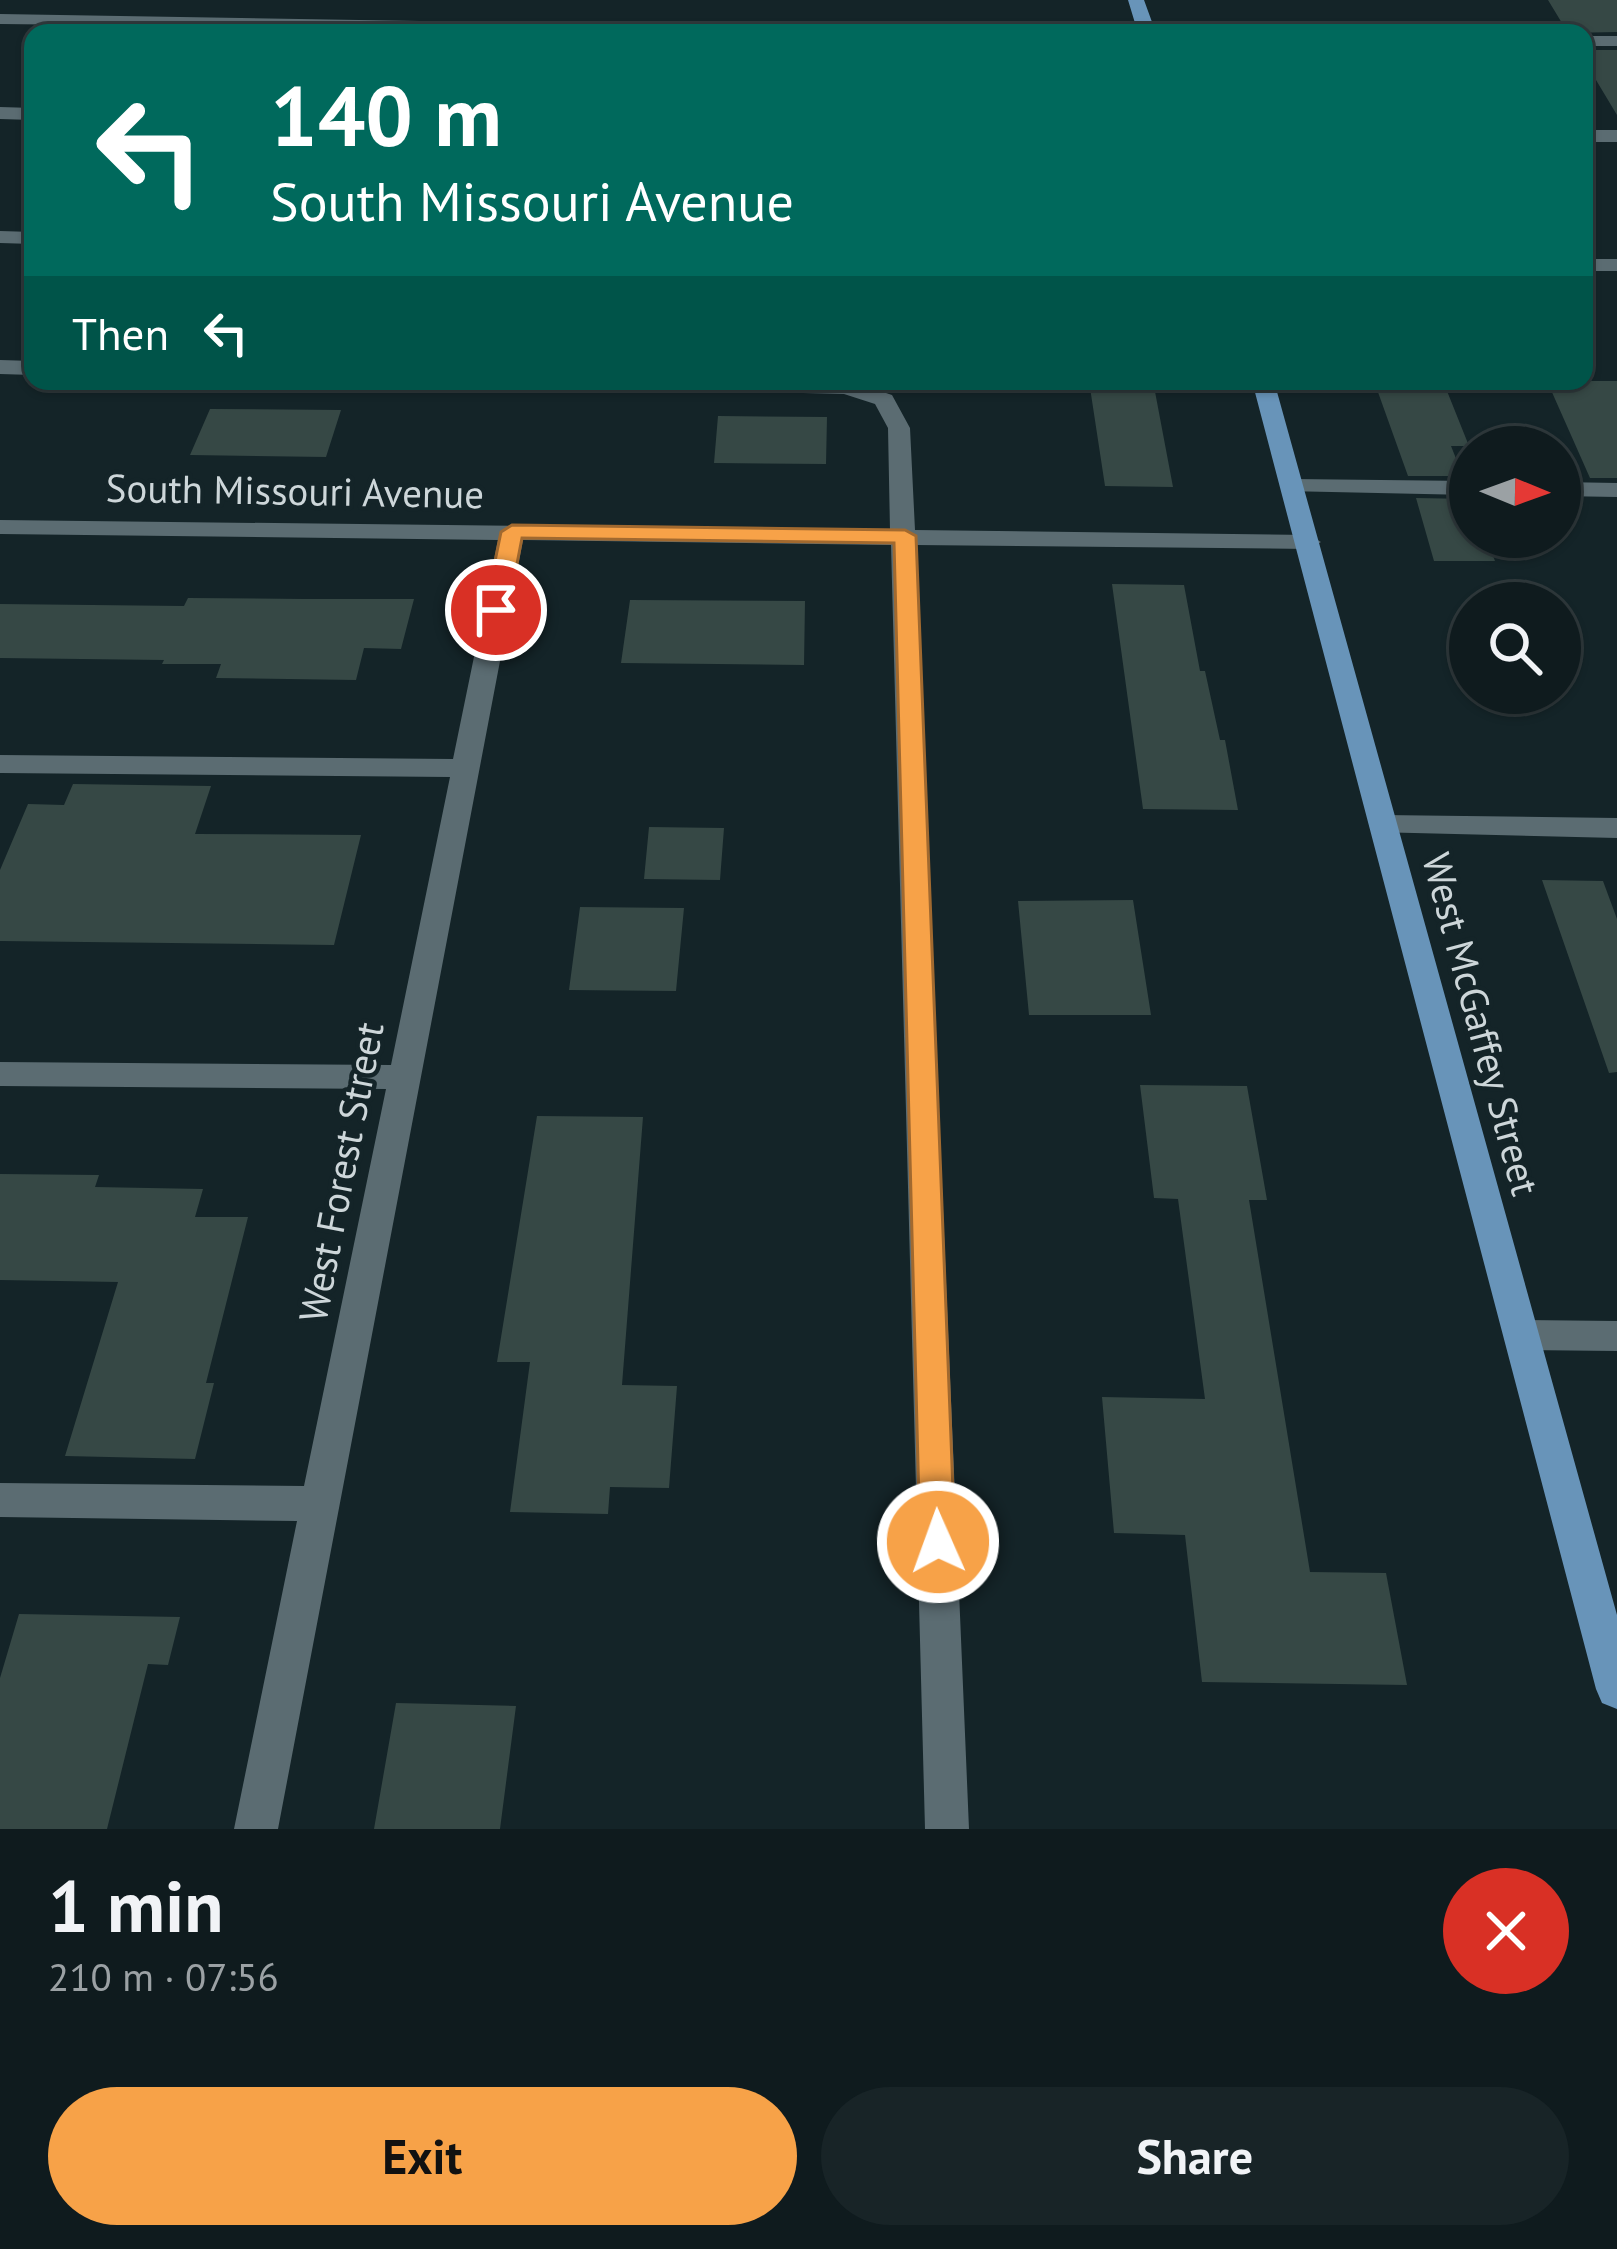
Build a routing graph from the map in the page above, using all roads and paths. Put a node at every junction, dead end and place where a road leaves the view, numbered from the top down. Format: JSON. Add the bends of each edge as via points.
{"nodes":[{"id":1,"x":0,"y":19,"type":"edge"},
{"id":2,"x":298,"y":24,"type":"edge"},
{"id":3,"x":860,"y":390,"type":"edge"},
{"id":4,"x":1266,"y":390,"type":"edge"},
{"id":5,"x":1293,"y":486,"type":"junction"},
{"id":6,"x":1449,"y":488,"type":"edge"},
{"id":7,"x":1581,"y":489,"type":"edge"},
{"id":8,"x":1617,"y":490,"type":"edge"},
{"id":9,"x":0,"y":527,"type":"edge"},
{"id":10,"x":512,"y":532,"type":"junction"},
{"id":11,"x":905,"y":536,"type":"junction"},
{"id":12,"x":1309,"y":542,"type":"junction"},
{"id":13,"x":0,"y":764,"type":"edge"},
{"id":14,"x":464,"y":768,"type":"junction"},
{"id":15,"x":1383,"y":825,"type":"junction"},
{"id":16,"x":1617,"y":828,"type":"edge"},
{"id":17,"x":0,"y":1074,"type":"edge"},
{"id":18,"x":402,"y":1077,"type":"junction"},
{"id":19,"x":1522,"y":1335,"type":"junction"},
{"id":20,"x":1617,"y":1336,"type":"edge"},
{"id":21,"x":0,"y":1500,"type":"edge"},
{"id":22,"x":320,"y":1504,"type":"junction"},
{"id":23,"x":1617,"y":1689,"type":"edge"},
{"id":24,"x":256,"y":1829,"type":"edge"},
{"id":25,"x":947,"y":1829,"type":"edge"}],
"edges":[{"from":1,"to":2,"type":"street"},
{"from":3,"to":11,"type":"street","via":[[893,411],[899,428]]},
{"from":4,"to":5,"type":"main road","name":"West McGaffey Street"},
{"from":5,"to":6,"type":"street"},
{"from":5,"to":12,"type":"main road","name":"West McGaffey Street"},
{"from":7,"to":8,"type":"street"},
{"from":9,"to":10,"type":"street","name":"South Missouri Avenue"},
{"from":10,"to":11,"type":"street","name":"South Missouri Avenue"},
{"from":10,"to":14,"type":"street","name":"West Forest Street"},
{"from":11,"to":12,"type":"street","name":"South Missouri Avenue"},
{"from":11,"to":25,"type":"street"},
{"from":12,"to":15,"type":"main road","name":"West McGaffey Street"},
{"from":13,"to":14,"type":"street"},
{"from":14,"to":18,"type":"street","name":"West Forest Street"},
{"from":15,"to":16,"type":"street"},
{"from":15,"to":19,"type":"main road","name":"West McGaffey Street"},
{"from":17,"to":18,"type":"street"},
{"from":18,"to":22,"type":"street","name":"West Forest Street"},
{"from":19,"to":20,"type":"street"},
{"from":19,"to":23,"type":"main road","name":"West McGaffey Street"},
{"from":21,"to":22,"type":"street"},
{"from":22,"to":24,"type":"street","name":"West Forest Street"}]}
